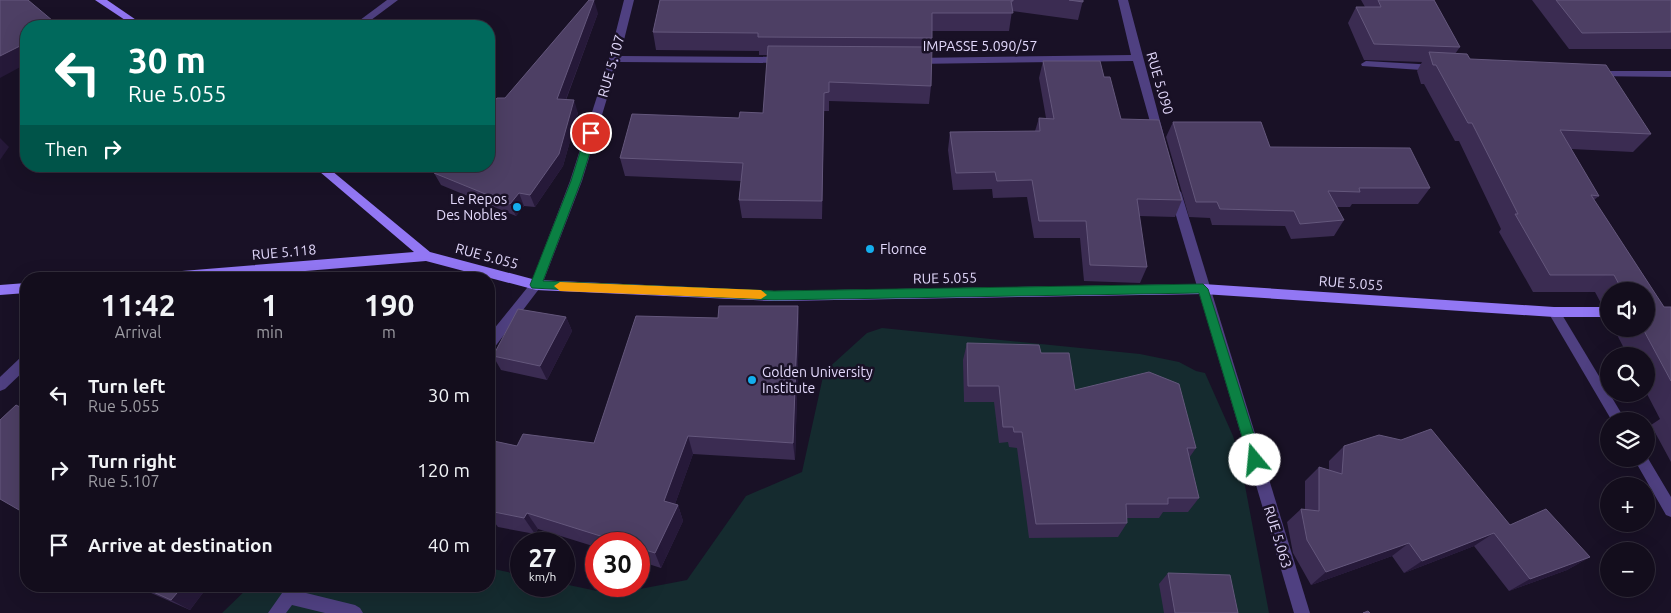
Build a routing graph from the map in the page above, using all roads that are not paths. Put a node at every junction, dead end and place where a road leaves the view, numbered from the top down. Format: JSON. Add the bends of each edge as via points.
{"nodes":[{"id":1,"x":100,"y":0,"type":"edge"},
{"id":2,"x":393,"y":0,"type":"edge"},
{"id":3,"x":628,"y":0,"type":"edge"},
{"id":4,"x":1123,"y":0,"type":"edge"},
{"id":5,"x":131,"y":20,"type":"edge"},
{"id":6,"x":365,"y":20,"type":"edge"},
{"id":7,"x":614,"y":58,"type":"junction"},
{"id":8,"x":1136,"y":58,"type":"junction"},
{"id":9,"x":792,"y":60,"type":"edge"},
{"id":10,"x":901,"y":60,"type":"edge"},
{"id":11,"x":1366,"y":64,"type":"dead end"},
{"id":12,"x":1445,"y":68,"type":"edge"},
{"id":13,"x":1584,"y":74,"type":"edge"},
{"id":14,"x":1671,"y":74,"type":"edge"},
{"id":15,"x":1163,"y":151,"type":"edge"},
{"id":16,"x":325,"y":172,"type":"edge"},
{"id":17,"x":1171,"y":178,"type":"edge"},
{"id":18,"x":426,"y":256,"type":"junction"},
{"id":19,"x":231,"y":272,"type":"edge"},
{"id":20,"x":487,"y":272,"type":"edge"},
{"id":21,"x":495,"y":274,"type":"edge"},
{"id":22,"x":536,"y":285,"type":"junction"},
{"id":23,"x":20,"y":288,"type":"edge"},
{"id":24,"x":1203,"y":289,"type":"junction"},
{"id":25,"x":0,"y":290,"type":"edge"},
{"id":26,"x":1554,"y":312,"type":"junction"},
{"id":27,"x":1600,"y":312,"type":"edge"},
{"id":28,"x":495,"y":336,"type":"edge"},
{"id":29,"x":20,"y":367,"type":"edge"},
{"id":30,"x":0,"y":385,"type":"edge"},
{"id":31,"x":1613,"y":412,"type":"edge"},
{"id":32,"x":1646,"y":467,"type":"edge"},
{"id":33,"x":1671,"y":510,"type":"edge"},
{"id":34,"x":292,"y":592,"type":"edge"},
{"id":35,"x":296,"y":592,"type":"edge"},
{"id":36,"x":276,"y":613,"type":"edge"},
{"id":37,"x":354,"y":613,"type":"edge"},
{"id":38,"x":1302,"y":613,"type":"edge"}],
"edges":[{"from":1,"to":5,"type":"street"},
{"from":2,"to":6,"type":"street"},
{"from":3,"to":7,"type":"street","name":"RUE 5.107"},
{"from":4,"to":8,"type":"street","name":"RUE 5.090"},
{"from":7,"to":9,"type":"street"},
{"from":7,"to":22,"type":"street","name":"RUE 5.107","via":[[576,181]]},
{"from":8,"to":10,"type":"street","name":"IMPASSE 5.090/57"},
{"from":8,"to":15,"type":"street","name":"RUE 5.090"},
{"from":11,"to":12,"type":"street"},
{"from":13,"to":14,"type":"street"},
{"from":16,"to":18,"type":"street","name":"RUE 5.055"},
{"from":17,"to":24,"type":"street"},
{"from":18,"to":19,"type":"street","name":"RUE 5.118"},
{"from":18,"to":20,"type":"street","name":"RUE 5.055"},
{"from":21,"to":22,"type":"street","name":"RUE 5.055"},
{"from":22,"to":24,"type":"street","name":"RUE 5.055","via":[[774,296]]},
{"from":22,"to":28,"type":"street","name":"RUE 5.107"},
{"from":23,"to":25,"type":"street"},
{"from":24,"to":26,"type":"street","name":"RUE 5.055"},
{"from":24,"to":38,"type":"street","name":"RUE 5.063"},
{"from":26,"to":27,"type":"street","name":"RUE 5.055"},
{"from":26,"to":31,"type":"street"},
{"from":29,"to":30,"type":"street"},
{"from":32,"to":33,"type":"street"},
{"from":34,"to":36,"type":"street"},
{"from":35,"to":37,"type":"street"}]}
